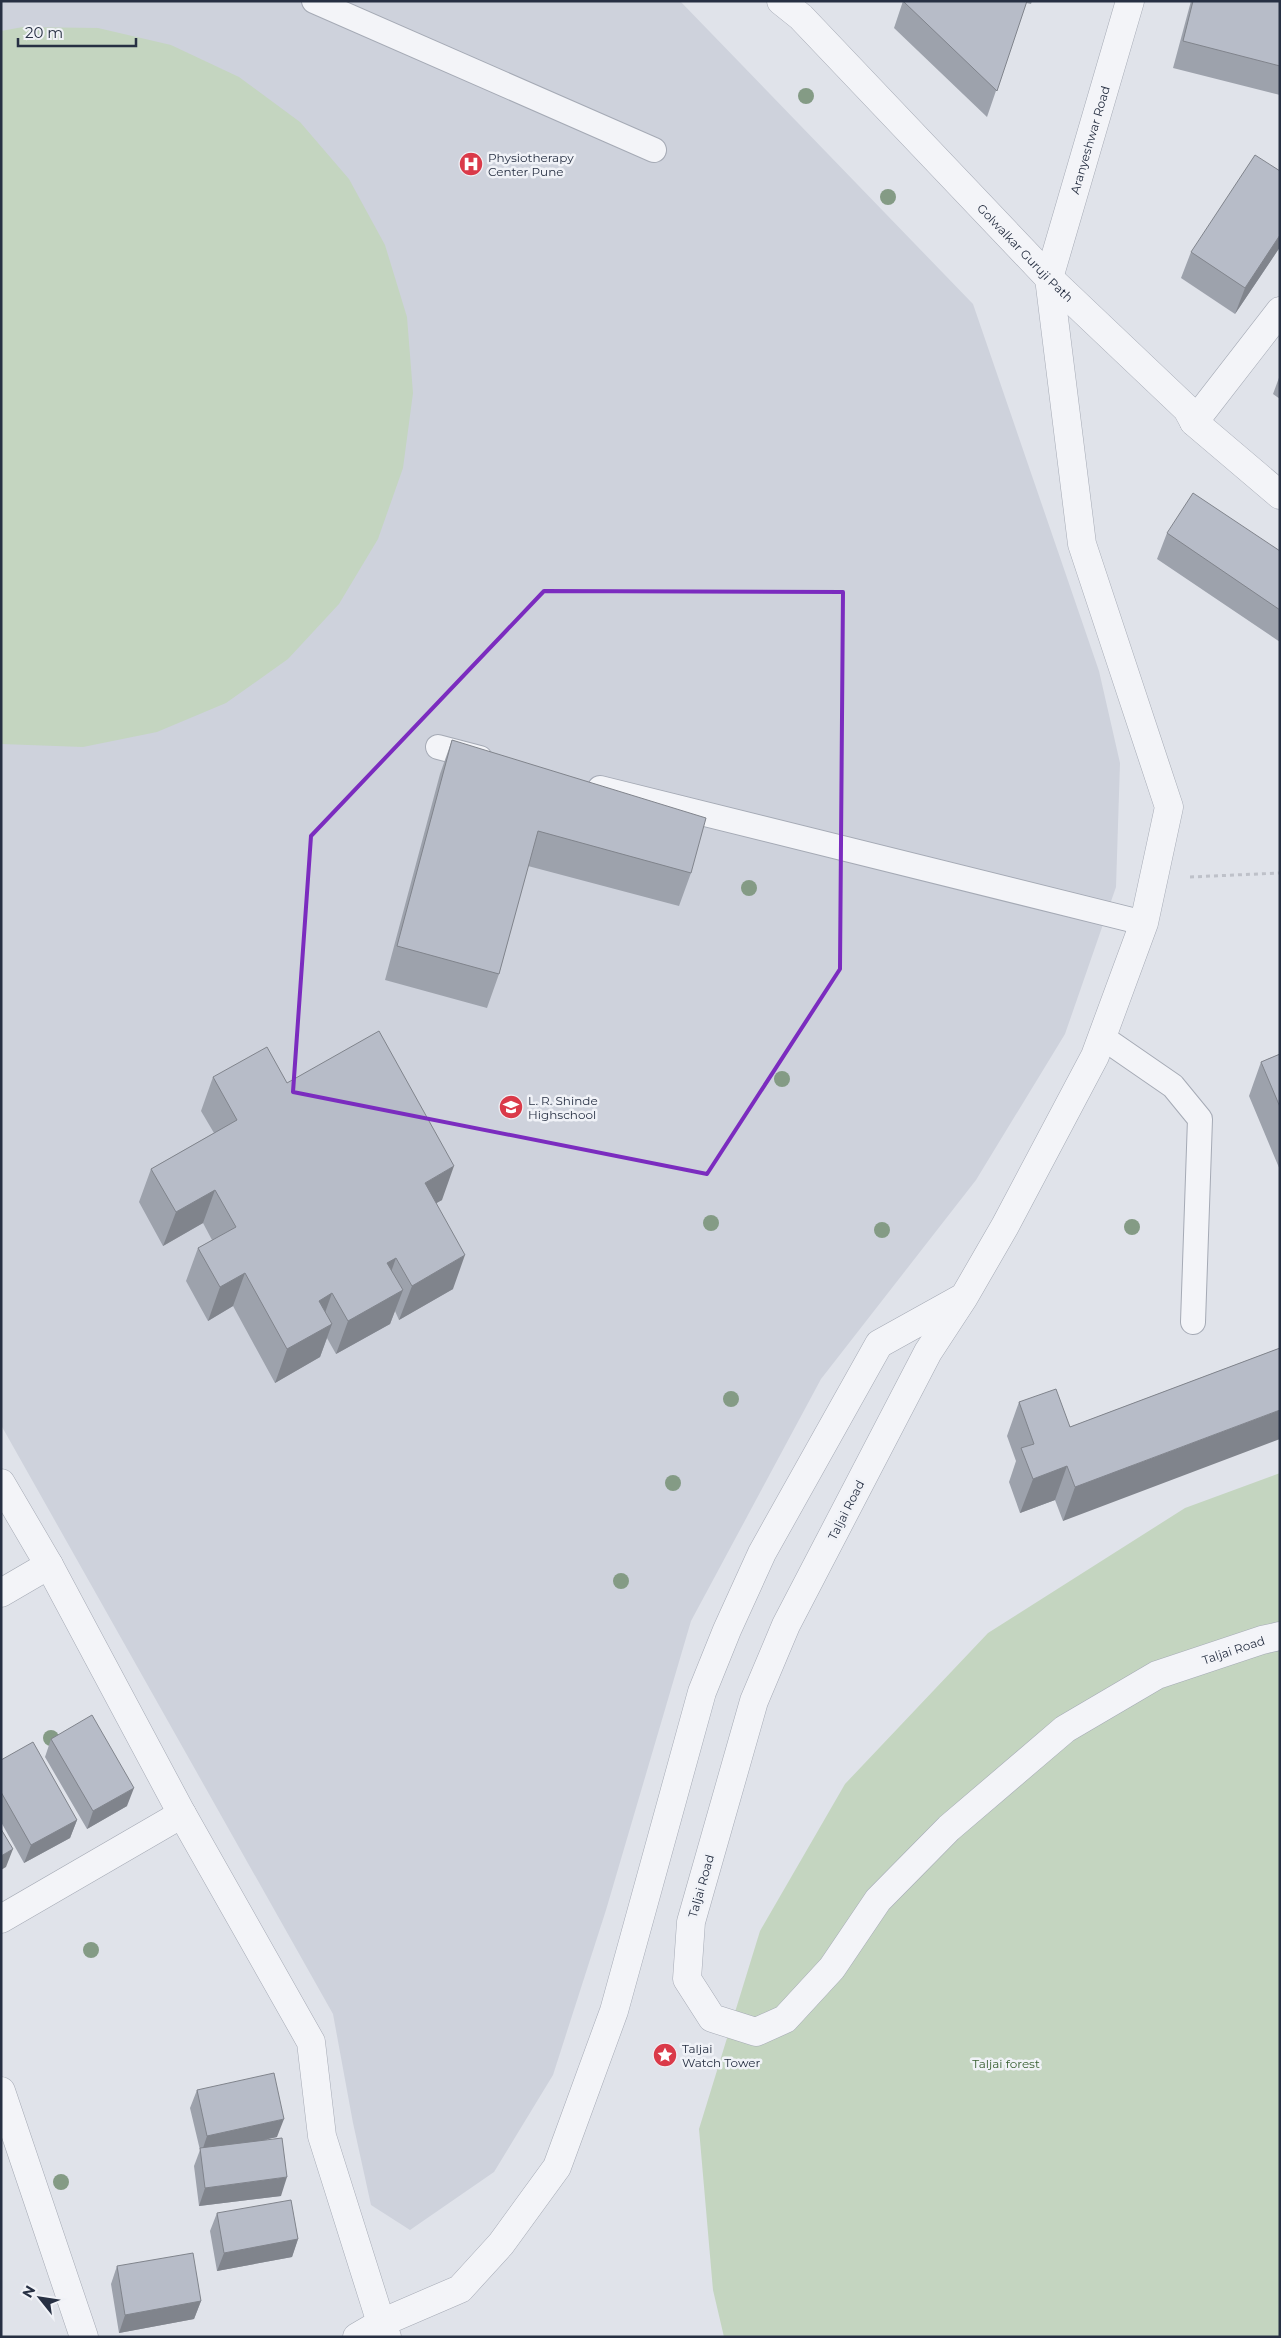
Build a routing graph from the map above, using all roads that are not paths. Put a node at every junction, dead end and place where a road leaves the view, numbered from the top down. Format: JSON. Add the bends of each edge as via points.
{"nodes":[{"id":1,"x":314,"y":1,"type":"edge"},
{"id":2,"x":781,"y":1,"type":"edge"},
{"id":3,"x":1130,"y":1,"type":"edge"},
{"id":4,"x":654,"y":150,"type":"dead end"},
{"id":5,"x":1049,"y":278,"type":"junction"},
{"id":6,"x":1280,"y":311,"type":"edge"},
{"id":7,"x":1194,"y":422,"type":"junction"},
{"id":8,"x":1280,"y":495,"type":"edge"},
{"id":9,"x":438,"y":747,"type":"dead end"},
{"id":10,"x":506,"y":764,"type":"edge"},
{"id":11,"x":583,"y":783,"type":"edge"},
{"id":12,"x":1144,"y":923,"type":"junction"},
{"id":13,"x":1102,"y":1036,"type":"junction"},
{"id":14,"x":964,"y":1297,"type":"junction"},
{"id":15,"x":1193,"y":1322,"type":"dead end"},
{"id":16,"x":1,"y":1483,"type":"edge"},
{"id":17,"x":50,"y":1565,"type":"junction"},
{"id":18,"x":1,"y":1593,"type":"edge"},
{"id":19,"x":1280,"y":1636,"type":"edge"},
{"id":20,"x":182,"y":1814,"type":"junction"},
{"id":21,"x":1,"y":1919,"type":"edge"},
{"id":22,"x":1,"y":2091,"type":"edge"},
{"id":23,"x":384,"y":2330,"type":"edge"},
{"id":24,"x":84,"y":2337,"type":"edge"},
{"id":25,"x":357,"y":2337,"type":"edge"}],
"edges":[{"from":1,"to":4,"type":"lane"},
{"from":2,"to":5,"type":"street","name":"Golwalkar Guruji Path","via":[[801,17]]},
{"from":3,"to":5,"type":"street","name":"Aranyeshwar Road"},
{"from":5,"to":7,"type":"street","name":"Golwalkar Guruji Path","via":[[1187,409]]},
{"from":5,"to":12,"type":"street","name":"Taljai Road","via":[[1082,544],[1169,807]]},
{"from":6,"to":7,"type":"street"},
{"from":7,"to":8,"type":"street","name":"Golwalkar Guruji Path"},
{"from":9,"to":10,"type":"lane"},
{"from":11,"to":12,"type":"lane"},
{"from":12,"to":13,"type":"street","name":"Taljai Road"},
{"from":13,"to":14,"type":"street","name":"Taljai Road","via":[[1095,1056],[1010,1217]]},
{"from":13,"to":15,"type":"lane","via":[[1173,1086],[1200,1119]]},
{"from":14,"to":19,"type":"street","name":"Taljai Road","via":[[928,1352],[786,1625],[754,1701],[691,1922],[687,1979],[712,2018],[756,2032],[785,2019],[832,1968],[878,1900],[949,1828],[1065,1729],[1158,1675]]},
{"from":14,"to":23,"type":"street","via":[[880,1344],[758,1561],[702,1692],[614,2010],[557,2167],[501,2244],[460,2289]]},
{"from":16,"to":17,"type":"street"},
{"from":17,"to":18,"type":"street"},
{"from":17,"to":20,"type":"street"},
{"from":20,"to":21,"type":"street"},
{"from":20,"to":23,"type":"street","via":[[311,2042],[322,2136]]},
{"from":22,"to":24,"type":"street"},
{"from":23,"to":25,"type":"street"}]}
